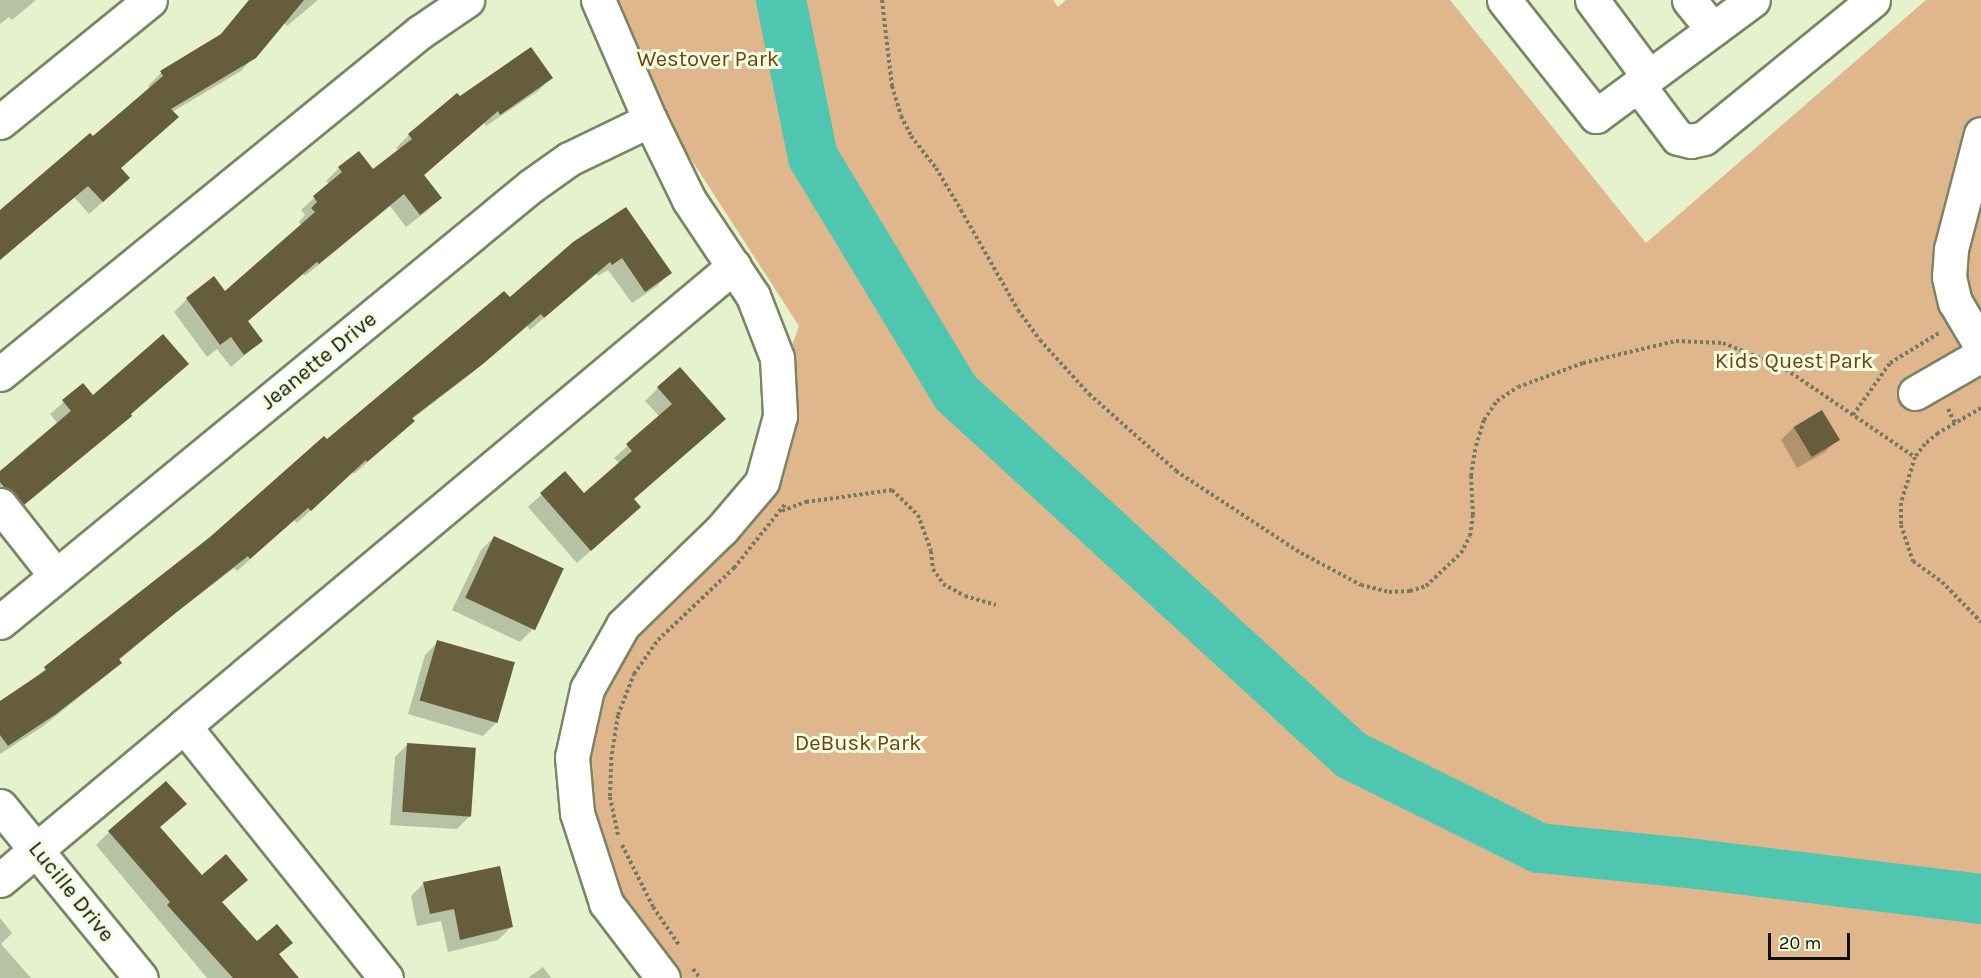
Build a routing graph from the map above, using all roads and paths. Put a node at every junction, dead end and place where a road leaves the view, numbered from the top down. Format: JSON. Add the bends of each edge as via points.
{"nodes":[{"id":1,"x":150,"y":0,"type":"edge"},
{"id":2,"x":467,"y":0,"type":"edge"},
{"id":3,"x":598,"y":0,"type":"edge"},
{"id":4,"x":882,"y":0,"type":"edge"},
{"id":5,"x":1504,"y":0,"type":"edge"},
{"id":6,"x":1592,"y":0,"type":"edge"},
{"id":7,"x":1689,"y":0,"type":"edge"},
{"id":8,"x":1753,"y":0,"type":"edge"},
{"id":9,"x":1873,"y":0,"type":"edge"},
{"id":10,"x":1713,"y":30,"type":"junction"},
{"id":11,"x":1643,"y":81,"type":"junction"},
{"id":12,"x":650,"y":120,"type":"junction"},
{"id":13,"x":0,"y":122,"type":"edge"},
{"id":14,"x":1981,"y":134,"type":"edge"},
{"id":15,"x":734,"y":266,"type":"junction"},
{"id":16,"x":1964,"y":319,"type":"junction"},
{"id":17,"x":1981,"y":346,"type":"edge"},
{"id":18,"x":1981,"y":355,"type":"edge"},
{"id":19,"x":0,"y":374,"type":"edge"},
{"id":20,"x":1915,"y":393,"type":"dead end"},
{"id":21,"x":1981,"y":408,"type":"edge"},
{"id":22,"x":1853,"y":415,"type":"junction"},
{"id":23,"x":1915,"y":457,"type":"junction"},
{"id":24,"x":790,"y":494,"type":"dead end"},
{"id":25,"x":0,"y":506,"type":"edge"},
{"id":26,"x":782,"y":512,"type":"junction"},
{"id":27,"x":56,"y":576,"type":"junction"},
{"id":28,"x":996,"y":605,"type":"dead end"},
{"id":29,"x":0,"y":622,"type":"edge"},
{"id":30,"x":1981,"y":622,"type":"edge"},
{"id":31,"x":184,"y":726,"type":"junction"},
{"id":32,"x":0,"y":806,"type":"edge"},
{"id":33,"x":36,"y":849,"type":"junction"},
{"id":34,"x":0,"y":880,"type":"edge"},
{"id":35,"x":680,"y":946,"type":"dead end"},
{"id":36,"x":677,"y":972,"type":"edge"},
{"id":37,"x":141,"y":978,"type":"edge"},
{"id":38,"x":386,"y":978,"type":"edge"},
{"id":39,"x":700,"y":978,"type":"edge"}],
"edges":[{"from":1,"to":13,"type":"street"},
{"from":2,"to":19,"type":"street","via":[[420,32]]},
{"from":3,"to":12,"type":"street"},
{"from":4,"to":22,"type":"path","via":[[891,86],[911,136],[936,168],[1018,310],[1040,340],[1089,394],[1176,471],[1301,553],[1361,585],[1389,592],[1410,591],[1440,576],[1461,554],[1470,536],[1471,476],[1484,420],[1497,401],[1518,387],[1583,363],[1676,341],[1723,343],[1781,366]]},
{"from":5,"to":11,"type":"street","via":[[1596,116]]},
{"from":6,"to":11,"type":"street"},
{"from":7,"to":10,"type":"street"},
{"from":8,"to":10,"type":"street"},
{"from":9,"to":11,"type":"street","via":[[1704,138],[1678,138]]},
{"from":10,"to":11,"type":"street"},
{"from":12,"to":15,"type":"street","via":[[689,200]]},
{"from":12,"to":27,"type":"street","name":"Jeanette Drive","via":[[569,159],[531,186]]},
{"from":14,"to":16,"type":"street","via":[[1948,277],[1954,302]]},
{"from":15,"to":31,"type":"street"},
{"from":15,"to":36,"type":"street","via":[[753,296],[777,358],[780,416],[762,483],[722,529],[623,625],[587,689],[572,757],[577,813],[606,903]]},
{"from":16,"to":17,"type":"street"},
{"from":16,"to":22,"type":"path","via":[[1890,363]]},
{"from":18,"to":20,"type":"street"},
{"from":21,"to":23,"type":"path","via":[[1938,433]]},
{"from":22,"to":23,"type":"path"},
{"from":23,"to":30,"type":"path","via":[[1901,503],[1901,525],[1908,550],[1913,561],[1942,582]]},
{"from":24,"to":26,"type":"path"},
{"from":25,"to":27,"type":"street"},
{"from":26,"to":28,"type":"path","via":[[806,502],[892,490],[918,516],[933,569],[943,584],[965,596]]},
{"from":26,"to":35,"type":"path","via":[[734,568],[658,640],[634,674],[618,715],[610,796],[619,838],[632,870]]},
{"from":27,"to":29,"type":"street","name":"Jeanette Drive"},
{"from":31,"to":33,"type":"street"},
{"from":31,"to":38,"type":"street"},
{"from":32,"to":33,"type":"street","name":"Lucille Drive"},
{"from":33,"to":34,"type":"street"},
{"from":33,"to":37,"type":"street","name":"Lucille Drive"},
{"from":36,"to":39,"type":"path"}]}
